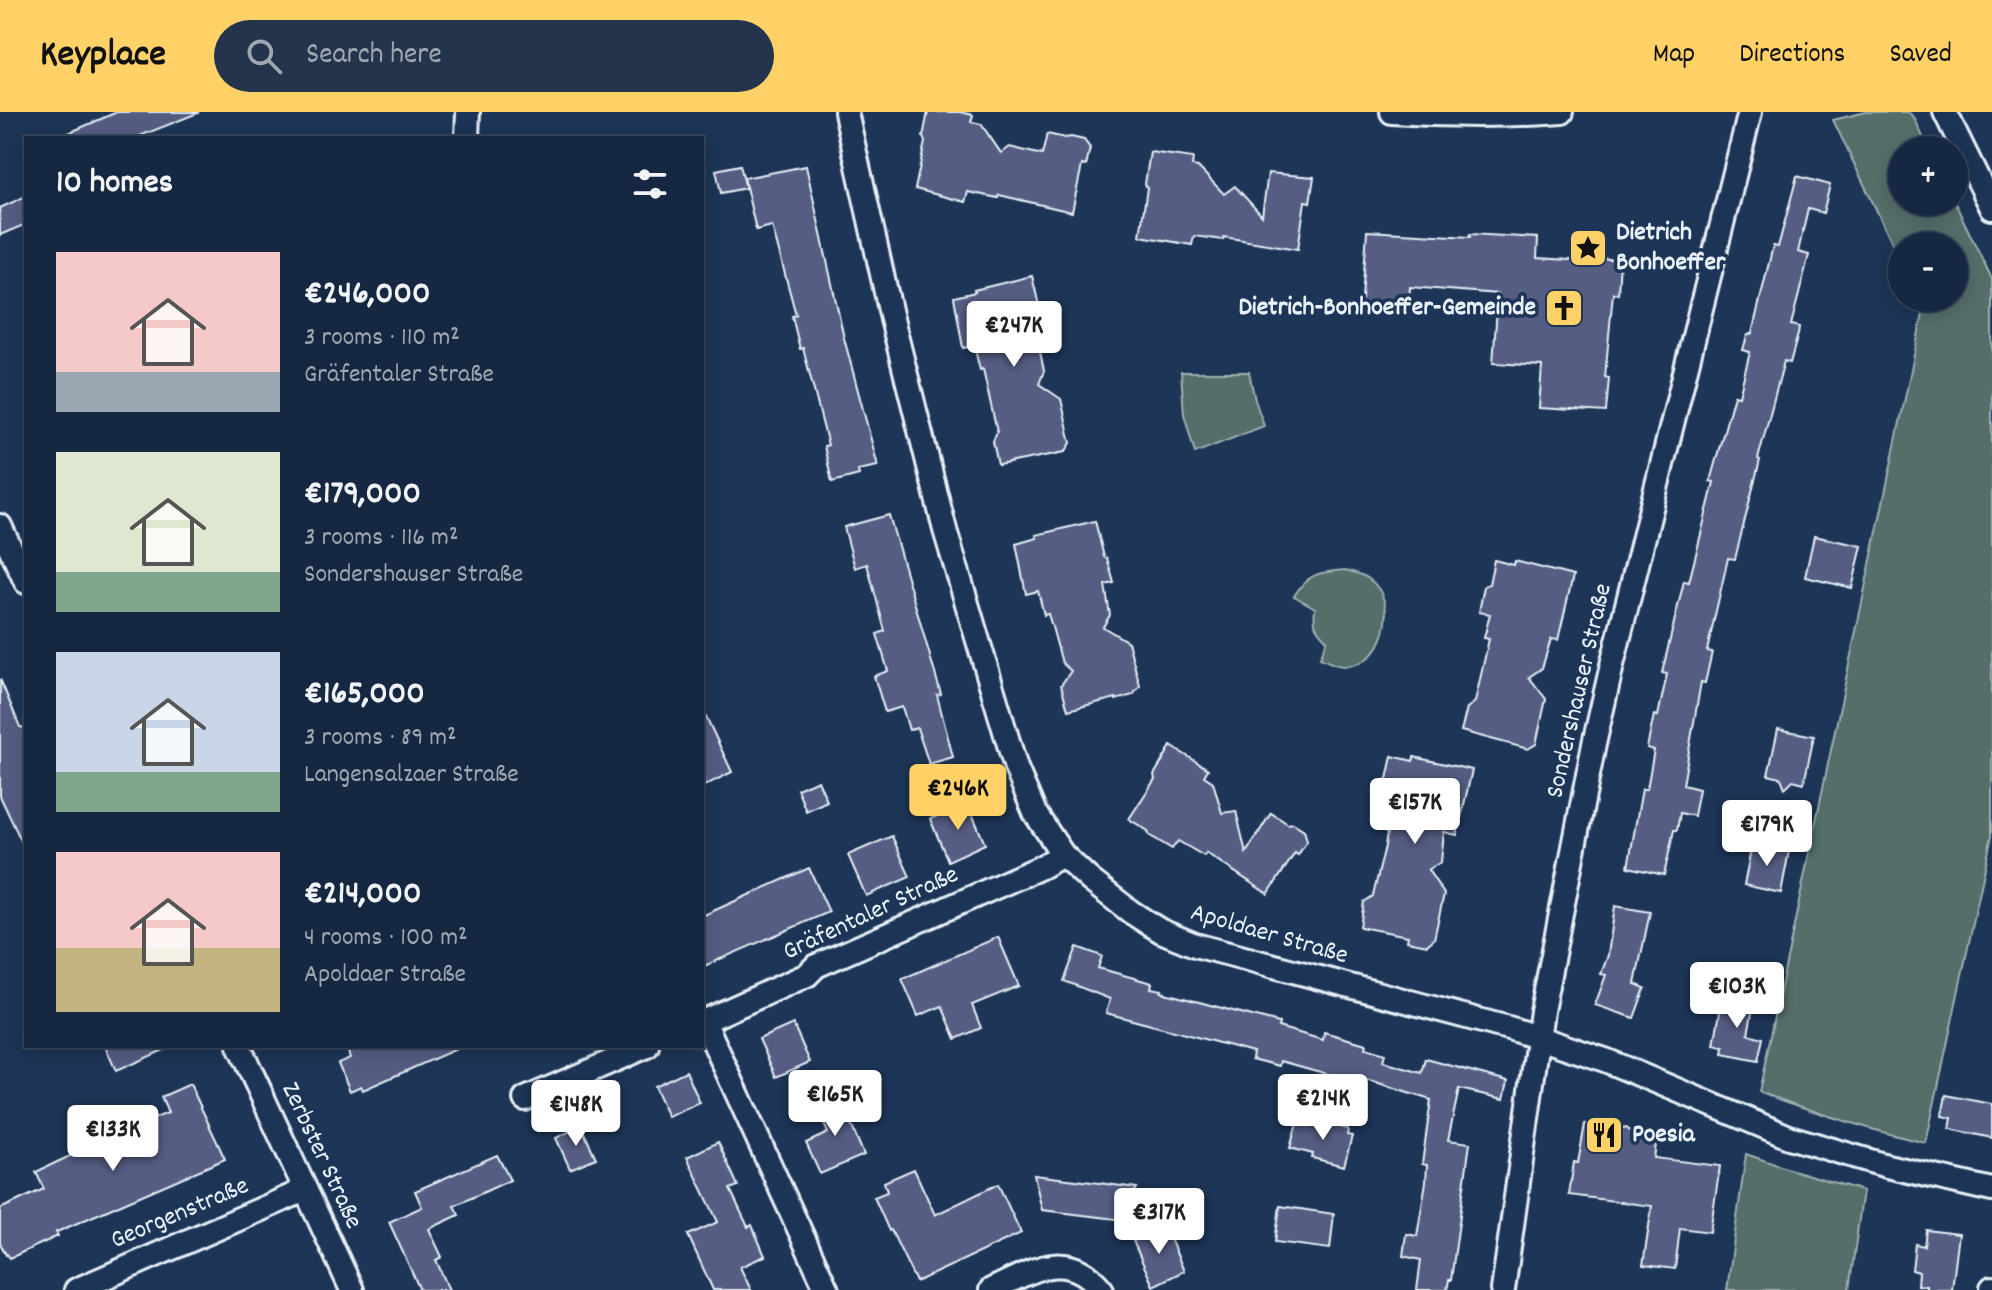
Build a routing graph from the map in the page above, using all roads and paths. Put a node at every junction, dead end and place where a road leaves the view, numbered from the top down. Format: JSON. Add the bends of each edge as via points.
{"nodes":[{"id":1,"x":468,"y":112,"type":"edge"},
{"id":2,"x":846,"y":112,"type":"edge"},
{"id":3,"x":1392,"y":112,"type":"edge"},
{"id":4,"x":1562,"y":112,"type":"edge"},
{"id":5,"x":1750,"y":112,"type":"edge"},
{"id":6,"x":1945,"y":112,"type":"edge"},
{"id":7,"x":467,"y":136,"type":"edge"},
{"id":8,"x":1992,"y":208,"type":"edge"},
{"id":9,"x":0,"y":526,"type":"edge"},
{"id":10,"x":24,"y":578,"type":"edge"},
{"id":11,"x":1063,"y":855,"type":"junction"},
{"id":12,"x":704,"y":1021,"type":"edge"},
{"id":13,"x":704,"y":1023,"type":"edge"},
{"id":14,"x":1539,"y":1038,"type":"junction"},
{"id":15,"x":240,"y":1048,"type":"edge"},
{"id":16,"x":642,"y":1048,"type":"edge"},
{"id":17,"x":525,"y":1099,"type":"dead end"},
{"id":18,"x":305,"y":1190,"type":"junction"},
{"id":19,"x":1992,"y":1190,"type":"edge"},
{"id":20,"x":76,"y":1290,"type":"edge"},
{"id":21,"x":352,"y":1290,"type":"edge"},
{"id":22,"x":827,"y":1290,"type":"edge"},
{"id":23,"x":991,"y":1290,"type":"edge"},
{"id":24,"x":1102,"y":1290,"type":"edge"},
{"id":25,"x":1503,"y":1290,"type":"edge"}],
"edges":[{"from":1,"to":7,"type":"street"},
{"from":2,"to":11,"type":"street","name":"Apoldaer Straße","via":[[945,530],[1016,768],[1035,813]]},
{"from":3,"to":4,"type":"street"},
{"from":5,"to":14,"type":"street","name":"Sondershauser Straße","via":[[1612,665]]},
{"from":6,"to":8,"type":"street"},
{"from":9,"to":10,"type":"street"},
{"from":11,"to":12,"type":"street","name":"Gräfentaler Straße"},
{"from":11,"to":14,"type":"street","name":"Apoldaer Straße","via":[[1131,912],[1195,945]]},
{"from":13,"to":22,"type":"street"},
{"from":14,"to":19,"type":"street","name":"Apoldaer Straße","via":[[1789,1137]]},
{"from":14,"to":25,"type":"street","name":"Sondershauser Straße"},
{"from":15,"to":18,"type":"street","name":"Zerbster Straße"},
{"from":16,"to":17,"type":"street"},
{"from":18,"to":20,"type":"street","name":"Georgenstraße"},
{"from":18,"to":21,"type":"street","name":"Zerbster Straße"},
{"from":23,"to":24,"type":"street","via":[[1042,1266],[1060,1264],[1092,1277]]}]}
